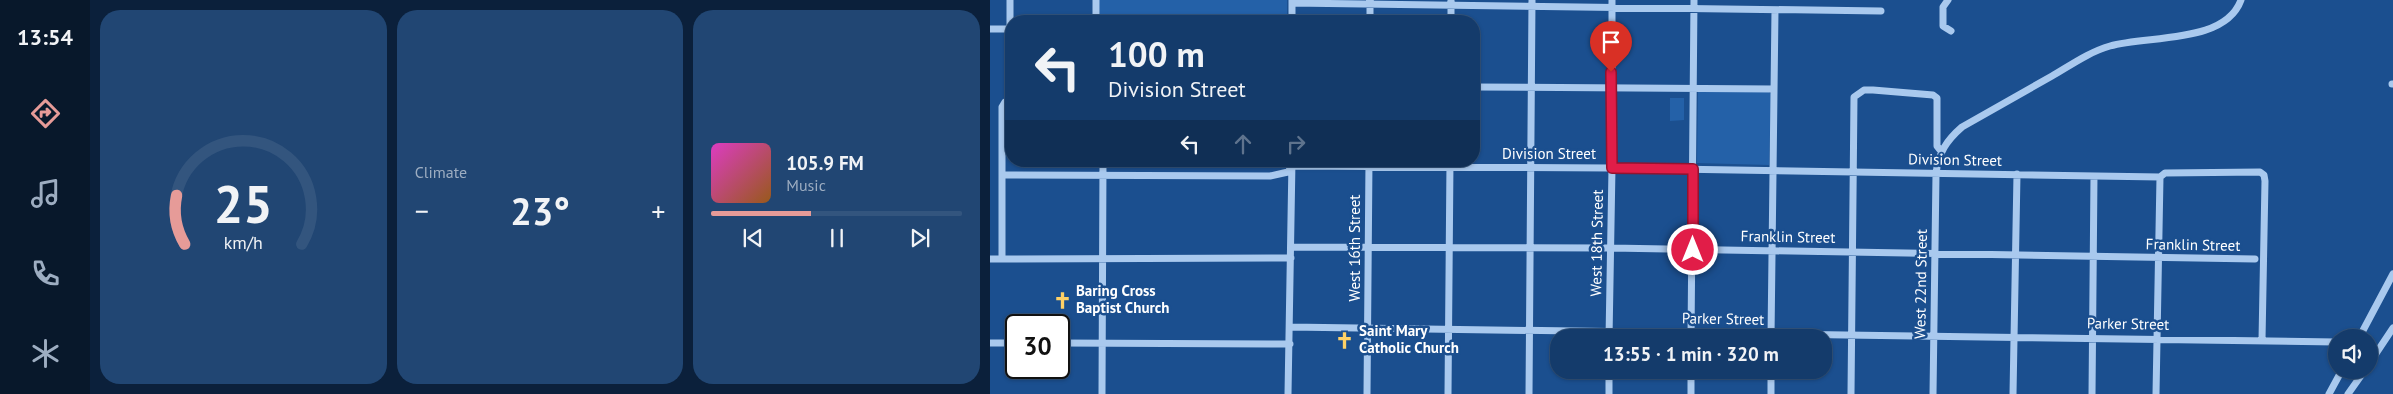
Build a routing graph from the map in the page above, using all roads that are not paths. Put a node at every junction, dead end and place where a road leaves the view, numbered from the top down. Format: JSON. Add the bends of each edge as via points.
{"nodes":[{"id":1,"x":1010,"y":0,"type":"edge"},
{"id":2,"x":1096,"y":0,"type":"edge"},
{"id":3,"x":1694,"y":0,"type":"edge"},
{"id":4,"x":1948,"y":0,"type":"edge"},
{"id":5,"x":2241,"y":0,"type":"edge"},
{"id":6,"x":1292,"y":2,"type":"edge"},
{"id":7,"x":1370,"y":3,"type":"edge"},
{"id":8,"x":1451,"y":3,"type":"edge"},
{"id":9,"x":1532,"y":3,"type":"edge"},
{"id":10,"x":1612,"y":4,"type":"edge"},
{"id":11,"x":1694,"y":8,"type":"junction"},
{"id":12,"x":1775,"y":10,"type":"junction"},
{"id":13,"x":1880,"y":11,"type":"dead end"},
{"id":14,"x":1011,"y":15,"type":"edge"},
{"id":15,"x":1096,"y":15,"type":"edge"},
{"id":16,"x":1292,"y":15,"type":"edge"},
{"id":17,"x":1005,"y":28,"type":"edge"},
{"id":18,"x":990,"y":29,"type":"edge"},
{"id":19,"x":1951,"y":31,"type":"dead end"},
{"id":20,"x":1480,"y":87,"type":"edge"},
{"id":21,"x":1531,"y":87,"type":"junction"},
{"id":22,"x":1611,"y":88,"type":"junction"},
{"id":23,"x":1693,"y":88,"type":"junction"},
{"id":24,"x":1774,"y":89,"type":"junction"},
{"id":25,"x":1005,"y":102,"type":"edge"},
{"id":26,"x":1941,"y":151,"type":"junction"},
{"id":27,"x":1480,"y":165,"type":"edge"},
{"id":28,"x":1103,"y":167,"type":"edge"},
{"id":29,"x":1290,"y":167,"type":"edge"},
{"id":30,"x":1292,"y":167,"type":"edge"},
{"id":31,"x":1369,"y":167,"type":"edge"},
{"id":32,"x":1450,"y":167,"type":"edge"},
{"id":33,"x":1530,"y":167,"type":"junction"},
{"id":34,"x":1612,"y":168,"type":"junction"},
{"id":35,"x":1693,"y":169,"type":"junction"},
{"id":36,"x":1773,"y":170,"type":"junction"},
{"id":37,"x":1853,"y":172,"type":"junction"},
{"id":38,"x":1936,"y":174,"type":"junction"},
{"id":39,"x":2016,"y":174,"type":"junction"},
{"id":40,"x":1002,"y":175,"type":"junction"},
{"id":41,"x":1103,"y":175,"type":"junction"},
{"id":42,"x":2094,"y":176,"type":"junction"},
{"id":43,"x":2160,"y":177,"type":"junction"},
{"id":44,"x":1368,"y":246,"type":"junction"},
{"id":45,"x":1291,"y":247,"type":"junction"},
{"id":46,"x":1450,"y":248,"type":"junction"},
{"id":47,"x":1530,"y":248,"type":"junction"},
{"id":48,"x":1612,"y":248,"type":"junction"},
{"id":49,"x":1693,"y":250,"type":"junction"},
{"id":50,"x":1771,"y":251,"type":"junction"},
{"id":51,"x":1852,"y":252,"type":"junction"},
{"id":52,"x":1935,"y":254,"type":"junction"},
{"id":53,"x":2015,"y":257,"type":"junction"},
{"id":54,"x":1291,"y":258,"type":"junction"},
{"id":55,"x":2093,"y":258,"type":"junction"},
{"id":56,"x":990,"y":259,"type":"edge"},
{"id":57,"x":1002,"y":259,"type":"junction"},
{"id":58,"x":1103,"y":259,"type":"junction"},
{"id":59,"x":2158,"y":259,"type":"junction"},
{"id":60,"x":2255,"y":260,"type":"dead end"},
{"id":61,"x":2393,"y":274,"type":"edge"},
{"id":62,"x":1290,"y":327,"type":"junction"},
{"id":63,"x":1368,"y":328,"type":"junction"},
{"id":64,"x":2393,"y":328,"type":"edge"},
{"id":65,"x":1449,"y":329,"type":"junction"},
{"id":66,"x":1609,"y":329,"type":"edge"},
{"id":67,"x":1691,"y":329,"type":"edge"},
{"id":68,"x":1771,"y":329,"type":"edge"},
{"id":69,"x":2364,"y":329,"type":"edge"},
{"id":70,"x":1529,"y":330,"type":"junction"},
{"id":71,"x":1550,"y":331,"type":"edge"},
{"id":72,"x":1832,"y":334,"type":"edge"},
{"id":73,"x":1851,"y":334,"type":"junction"},
{"id":74,"x":1934,"y":335,"type":"junction"},
{"id":75,"x":2014,"y":336,"type":"junction"},
{"id":76,"x":2092,"y":337,"type":"junction"},
{"id":77,"x":2157,"y":338,"type":"junction"},
{"id":78,"x":2262,"y":340,"type":"junction"},
{"id":79,"x":2328,"y":342,"type":"edge"},
{"id":80,"x":990,"y":343,"type":"edge"},
{"id":81,"x":1005,"y":343,"type":"edge"},
{"id":82,"x":1070,"y":343,"type":"edge"},
{"id":83,"x":1103,"y":344,"type":"junction"},
{"id":84,"x":1290,"y":344,"type":"junction"},
{"id":85,"x":2378,"y":350,"type":"edge"},
{"id":86,"x":1609,"y":379,"type":"edge"},
{"id":87,"x":1691,"y":379,"type":"edge"},
{"id":88,"x":1771,"y":379,"type":"edge"},
{"id":89,"x":2338,"y":379,"type":"edge"},
{"id":90,"x":2359,"y":379,"type":"edge"},
{"id":91,"x":1102,"y":394,"type":"edge"},
{"id":92,"x":1288,"y":394,"type":"edge"},
{"id":93,"x":1367,"y":394,"type":"edge"},
{"id":94,"x":1448,"y":394,"type":"edge"},
{"id":95,"x":1528,"y":394,"type":"edge"},
{"id":96,"x":1609,"y":394,"type":"edge"},
{"id":97,"x":1691,"y":394,"type":"edge"},
{"id":98,"x":1771,"y":394,"type":"edge"},
{"id":99,"x":1851,"y":394,"type":"edge"},
{"id":100,"x":1933,"y":394,"type":"edge"},
{"id":101,"x":2013,"y":394,"type":"edge"},
{"id":102,"x":2092,"y":394,"type":"edge"},
{"id":103,"x":2156,"y":394,"type":"edge"},
{"id":104,"x":2330,"y":394,"type":"edge"},
{"id":105,"x":2348,"y":394,"type":"edge"}],
"edges":[{"from":1,"to":14,"type":"street"},
{"from":2,"to":15,"type":"street"},
{"from":3,"to":11,"type":"street"},
{"from":4,"to":19,"type":"street","via":[[1943,7],[1943,26]]},
{"from":5,"to":26,"type":"street","via":[[2234,14],[2211,29],[2110,46],[2085,57],[1962,126]]},
{"from":6,"to":7,"type":"street"},
{"from":6,"to":16,"type":"street"},
{"from":7,"to":8,"type":"street"},
{"from":8,"to":9,"type":"street"},
{"from":9,"to":10,"type":"street"},
{"from":9,"to":21,"type":"street"},
{"from":10,"to":11,"type":"street"},
{"from":10,"to":22,"type":"street","name":"West 18th Street"},
{"from":11,"to":12,"type":"street"},
{"from":11,"to":23,"type":"street"},
{"from":12,"to":13,"type":"street"},
{"from":12,"to":24,"type":"street"},
{"from":17,"to":18,"type":"street"},
{"from":20,"to":21,"type":"street"},
{"from":21,"to":22,"type":"street"},
{"from":21,"to":33,"type":"street"},
{"from":22,"to":23,"type":"street"},
{"from":22,"to":34,"type":"street","name":"West 18th Street"},
{"from":23,"to":24,"type":"street"},
{"from":23,"to":35,"type":"street"},
{"from":24,"to":36,"type":"street"},
{"from":25,"to":40,"type":"street","via":[[1002,107]]},
{"from":26,"to":37,"type":"street","via":[[1937,146],[1937,98],[1925,93],[1864,90],[1854,97]]},
{"from":26,"to":38,"type":"street","name":"West 22nd Street"},
{"from":27,"to":33,"type":"street","name":"Division Street"},
{"from":28,"to":41,"type":"street"},
{"from":29,"to":41,"type":"street","name":"Division Street","via":[[1288,172],[1270,176]]},
{"from":30,"to":45,"type":"street"},
{"from":31,"to":44,"type":"street","name":"West 16th Street"},
{"from":32,"to":46,"type":"street"},
{"from":33,"to":34,"type":"street","name":"Division Street"},
{"from":33,"to":47,"type":"street"},
{"from":34,"to":35,"type":"street","name":"Division Street"},
{"from":34,"to":48,"type":"street","name":"West 18th Street"},
{"from":35,"to":36,"type":"street","name":"Division Street"},
{"from":35,"to":49,"type":"street"},
{"from":36,"to":37,"type":"street","name":"Division Street"},
{"from":36,"to":50,"type":"street"},
{"from":37,"to":38,"type":"street","name":"Division Street"},
{"from":37,"to":51,"type":"street"},
{"from":38,"to":39,"type":"street","name":"Division Street"},
{"from":38,"to":52,"type":"street","name":"West 22nd Street"},
{"from":39,"to":42,"type":"street","name":"Division Street"},
{"from":39,"to":53,"type":"street"},
{"from":40,"to":41,"type":"street","name":"Division Street"},
{"from":40,"to":57,"type":"street"},
{"from":41,"to":58,"type":"street"},
{"from":42,"to":43,"type":"street","name":"Division Street"},
{"from":42,"to":55,"type":"street"},
{"from":43,"to":59,"type":"street"},
{"from":43,"to":78,"type":"street","name":"Division Street","via":[[2165,173],[2260,172],[2264,176]]},
{"from":44,"to":45,"type":"street","name":"Franklin Street"},
{"from":44,"to":46,"type":"street","name":"Franklin Street"},
{"from":44,"to":63,"type":"street","name":"West 16th Street"},
{"from":45,"to":54,"type":"street"},
{"from":46,"to":47,"type":"street","name":"Franklin Street"},
{"from":46,"to":65,"type":"street"},
{"from":47,"to":48,"type":"street","name":"Franklin Street"},
{"from":47,"to":70,"type":"street"},
{"from":48,"to":49,"type":"street","name":"Franklin Street"},
{"from":48,"to":66,"type":"street","name":"West 18th Street"},
{"from":49,"to":50,"type":"street","name":"Franklin Street"},
{"from":49,"to":67,"type":"street"},
{"from":50,"to":51,"type":"street","name":"Franklin Street"},
{"from":50,"to":68,"type":"street"},
{"from":51,"to":52,"type":"street","name":"Franklin Street"},
{"from":51,"to":73,"type":"street"},
{"from":52,"to":53,"type":"street","name":"Franklin Street"},
{"from":52,"to":74,"type":"street","name":"West 22nd Street"},
{"from":53,"to":55,"type":"street","name":"Franklin Street"},
{"from":53,"to":75,"type":"street"},
{"from":54,"to":58,"type":"street"},
{"from":54,"to":62,"type":"street"},
{"from":55,"to":59,"type":"street","name":"Franklin Street"},
{"from":55,"to":76,"type":"street"},
{"from":56,"to":57,"type":"street"},
{"from":57,"to":58,"type":"street"},
{"from":58,"to":83,"type":"street"},
{"from":59,"to":60,"type":"street","name":"Franklin Street"},
{"from":59,"to":77,"type":"street"},
{"from":61,"to":69,"type":"street"},
{"from":62,"to":63,"type":"street","name":"Parker Street"},
{"from":62,"to":84,"type":"street"},
{"from":63,"to":65,"type":"street","name":"Parker Street"},
{"from":63,"to":93,"type":"street","name":"West 16th Street"},
{"from":64,"to":85,"type":"street"},
{"from":65,"to":70,"type":"street","name":"Parker Street"},
{"from":65,"to":94,"type":"street"},
{"from":70,"to":71,"type":"street","name":"Parker Street"},
{"from":70,"to":95,"type":"street"},
{"from":72,"to":73,"type":"street","name":"Parker Street"},
{"from":73,"to":74,"type":"street","name":"Parker Street"},
{"from":73,"to":99,"type":"street"},
{"from":74,"to":75,"type":"street","name":"Parker Street"},
{"from":74,"to":100,"type":"street","name":"West 22nd Street"},
{"from":75,"to":76,"type":"street","name":"Parker Street"},
{"from":75,"to":101,"type":"street"},
{"from":76,"to":77,"type":"street","name":"Parker Street"},
{"from":76,"to":102,"type":"street"},
{"from":77,"to":78,"type":"street","name":"Parker Street"},
{"from":77,"to":103,"type":"street"},
{"from":78,"to":79,"type":"street","name":"Parker Street"},
{"from":80,"to":81,"type":"street"},
{"from":82,"to":83,"type":"street"},
{"from":83,"to":84,"type":"street"},
{"from":83,"to":91,"type":"street"},
{"from":84,"to":92,"type":"street"},
{"from":86,"to":96,"type":"street"},
{"from":87,"to":97,"type":"street"},
{"from":88,"to":98,"type":"street"},
{"from":89,"to":104,"type":"street"},
{"from":90,"to":105,"type":"street"}]}
